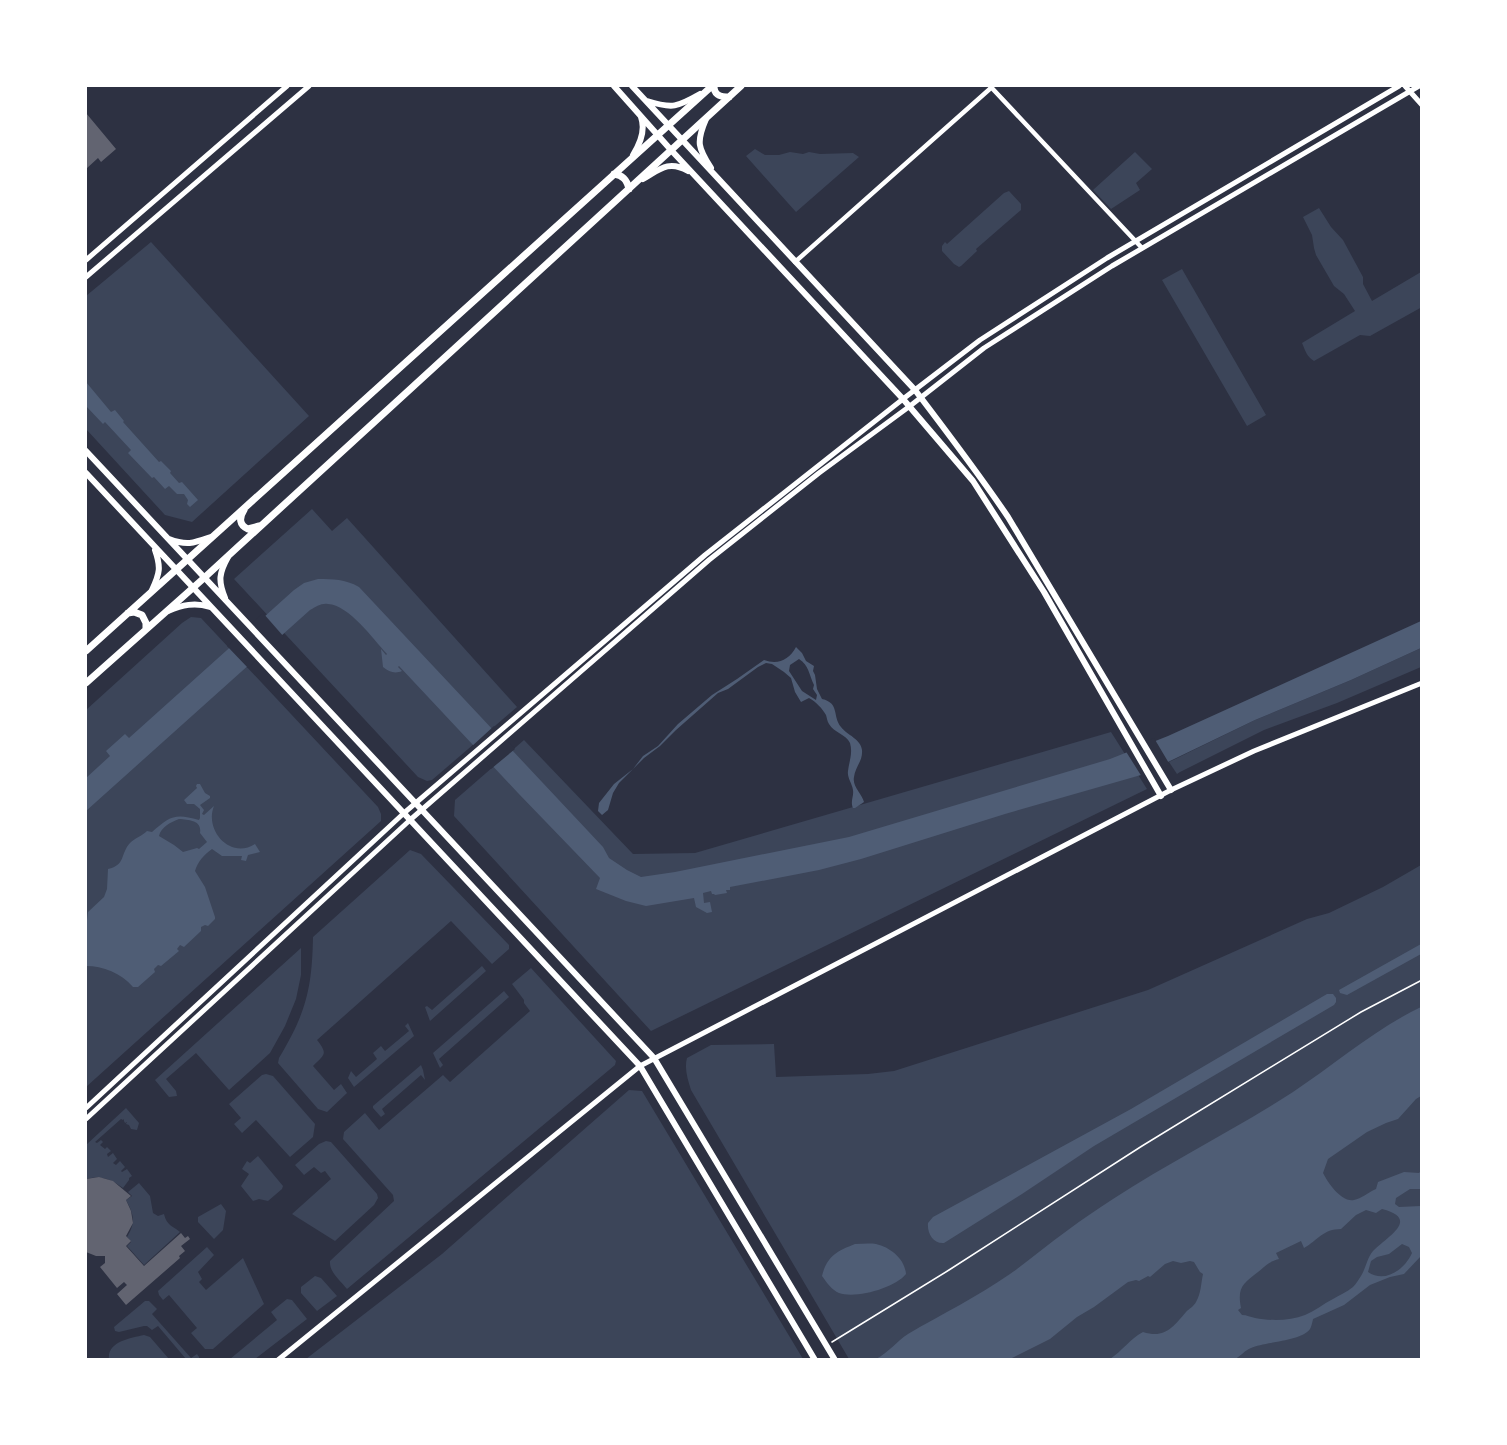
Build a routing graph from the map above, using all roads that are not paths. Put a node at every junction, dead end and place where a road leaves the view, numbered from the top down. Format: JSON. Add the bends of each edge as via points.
{"nodes":[{"id":1,"x":287,"y":86,"type":"edge"},
{"id":2,"x":309,"y":86,"type":"edge"},
{"id":3,"x":614,"y":86,"type":"edge"},
{"id":4,"x":632,"y":86,"type":"edge"},
{"id":5,"x":741,"y":86,"type":"edge"},
{"id":6,"x":991,"y":86,"type":"edge"},
{"id":7,"x":1399,"y":86,"type":"edge"},
{"id":8,"x":1419,"y":86,"type":"edge"},
{"id":9,"x":710,"y":87,"type":"edge"},
{"id":10,"x":1408,"y":88,"type":"edge"},
{"id":11,"x":729,"y":97,"type":"junction"},
{"id":12,"x":646,"y":101,"type":"junction"},
{"id":13,"x":1422,"y":105,"type":"edge"},
{"id":14,"x":639,"y":114,"type":"junction"},
{"id":15,"x":706,"y":118,"type":"junction"},
{"id":16,"x":668,"y":125,"type":"junction"},
{"id":17,"x":658,"y":134,"type":"junction"},
{"id":18,"x":682,"y":140,"type":"junction"},
{"id":19,"x":671,"y":150,"type":"junction"},
{"id":20,"x":630,"y":160,"type":"junction"},
{"id":21,"x":614,"y":174,"type":"junction"},
{"id":22,"x":694,"y":175,"type":"junction"},
{"id":23,"x":720,"y":181,"type":"junction"},
{"id":24,"x":632,"y":186,"type":"junction"},
{"id":25,"x":1136,"y":240,"type":"junction"},
{"id":26,"x":1143,"y":248,"type":"junction"},
{"id":27,"x":86,"y":260,"type":"edge"},
{"id":28,"x":795,"y":262,"type":"junction"},
{"id":29,"x":86,"y":277,"type":"edge"},
{"id":30,"x":915,"y":390,"type":"junction"},
{"id":31,"x":921,"y":398,"type":"junction"},
{"id":32,"x":903,"y":399,"type":"junction"},
{"id":33,"x":910,"y":406,"type":"junction"},
{"id":34,"x":86,"y":451,"type":"edge"},
{"id":35,"x":86,"y":473,"type":"edge"},
{"id":36,"x":246,"y":506,"type":"junction"},
{"id":37,"x":148,"y":519,"type":"junction"},
{"id":38,"x":264,"y":523,"type":"junction"},
{"id":39,"x":137,"y":528,"type":"junction"},
{"id":40,"x":164,"y":536,"type":"junction"},
{"id":41,"x":212,"y":537,"type":"junction"},
{"id":42,"x":154,"y":546,"type":"junction"},
{"id":43,"x":229,"y":555,"type":"junction"},
{"id":44,"x":186,"y":560,"type":"junction"},
{"id":45,"x":175,"y":569,"type":"junction"},
{"id":46,"x":204,"y":578,"type":"junction"},
{"id":47,"x":192,"y":588,"type":"junction"},
{"id":48,"x":152,"y":590,"type":"junction"},
{"id":49,"x":228,"y":604,"type":"junction"},
{"id":50,"x":211,"y":608,"type":"junction"},
{"id":51,"x":235,"y":612,"type":"junction"},
{"id":52,"x":164,"y":613,"type":"junction"},
{"id":53,"x":126,"y":614,"type":"junction"},
{"id":54,"x":224,"y":622,"type":"junction"},
{"id":55,"x":146,"y":629,"type":"junction"},
{"id":56,"x":86,"y":651,"type":"edge"},
{"id":57,"x":86,"y":683,"type":"edge"},
{"id":58,"x":1422,"y":683,"type":"edge"},
{"id":59,"x":1172,"y":790,"type":"junction"},
{"id":60,"x":1161,"y":796,"type":"junction"},
{"id":61,"x":415,"y":804,"type":"junction"},
{"id":62,"x":422,"y":810,"type":"junction"},
{"id":63,"x":404,"y":813,"type":"junction"},
{"id":64,"x":410,"y":820,"type":"junction"},
{"id":65,"x":654,"y":1058,"type":"junction"},
{"id":66,"x":640,"y":1066,"type":"junction"},
{"id":67,"x":86,"y":1108,"type":"edge"},
{"id":68,"x":86,"y":1119,"type":"edge"},
{"id":69,"x":833,"y":1357,"type":"edge"},
{"id":70,"x":278,"y":1359,"type":"edge"},
{"id":71,"x":816,"y":1359,"type":"edge"}],
"edges":[{"from":1,"to":27,"type":"street"},
{"from":2,"to":29,"type":"street"},
{"from":3,"to":14,"type":"main road"},
{"from":4,"to":12,"type":"main road"},
{"from":5,"to":11,"type":"main road"},
{"from":6,"to":25,"type":"street"},
{"from":6,"to":28,"type":"street"},
{"from":7,"to":25,"type":"street"},
{"from":8,"to":10,"type":"street"},
{"from":9,"to":11,"type":"main road","via":[[721,97]]},
{"from":9,"to":12,"type":"main road","via":[[674,106]]},
{"from":9,"to":16,"type":"main road"},
{"from":10,"to":13,"type":"street"},
{"from":10,"to":26,"type":"street"},
{"from":11,"to":15,"type":"main road"},
{"from":12,"to":16,"type":"main road"},
{"from":14,"to":17,"type":"main road"},
{"from":14,"to":20,"type":"main road","via":[[643,123],[641,138]]},
{"from":15,"to":18,"type":"main road"},
{"from":15,"to":23,"type":"main road","via":[[699,147]]},
{"from":16,"to":17,"type":"main road"},
{"from":16,"to":18,"type":"main road"},
{"from":17,"to":19,"type":"main road"},
{"from":17,"to":20,"type":"main road"},
{"from":18,"to":19,"type":"main road"},
{"from":18,"to":23,"type":"main road"},
{"from":19,"to":22,"type":"main road"},
{"from":19,"to":24,"type":"main road"},
{"from":20,"to":21,"type":"main road"},
{"from":21,"to":24,"type":"main road"},
{"from":21,"to":36,"type":"main road"},
{"from":22,"to":24,"type":"main road","via":[[674,165]]},
{"from":22,"to":32,"type":"main road"},
{"from":23,"to":28,"type":"main road"},
{"from":24,"to":38,"type":"main road"},
{"from":25,"to":26,"type":"street"},
{"from":25,"to":30,"type":"street","via":[[980,340]]},
{"from":26,"to":31,"type":"street","via":[[984,348]]},
{"from":28,"to":30,"type":"main road"},
{"from":30,"to":31,"type":"main road"},
{"from":30,"to":32,"type":"street"},
{"from":31,"to":33,"type":"street"},
{"from":31,"to":59,"type":"main road","via":[[1008,518]]},
{"from":32,"to":33,"type":"main road"},
{"from":32,"to":61,"type":"street","via":[[705,555]]},
{"from":33,"to":60,"type":"main road","via":[[973,481],[1044,592]]},
{"from":33,"to":62,"type":"street","via":[[709,560]]},
{"from":34,"to":37,"type":"main road"},
{"from":35,"to":39,"type":"main road"},
{"from":36,"to":38,"type":"main road","via":[[241,516],[244,527]]},
{"from":36,"to":41,"type":"main road"},
{"from":37,"to":39,"type":"main road","via":[[145,526]]},
{"from":37,"to":40,"type":"main road"},
{"from":38,"to":43,"type":"main road"},
{"from":39,"to":42,"type":"main road"},
{"from":40,"to":41,"type":"main road","via":[[186,544]]},
{"from":40,"to":44,"type":"main road"},
{"from":41,"to":44,"type":"main road"},
{"from":42,"to":45,"type":"main road"},
{"from":42,"to":48,"type":"main road","via":[[159,568]]},
{"from":43,"to":46,"type":"main road"},
{"from":43,"to":49,"type":"main road","via":[[220,581]]},
{"from":44,"to":45,"type":"main road"},
{"from":44,"to":46,"type":"main road"},
{"from":45,"to":47,"type":"main road"},
{"from":45,"to":48,"type":"main road"},
{"from":46,"to":47,"type":"main road"},
{"from":46,"to":49,"type":"main road"},
{"from":47,"to":50,"type":"main road"},
{"from":47,"to":52,"type":"main road"},
{"from":48,"to":53,"type":"main road"},
{"from":49,"to":51,"type":"main road"},
{"from":50,"to":52,"type":"main road","via":[[188,605]]},
{"from":50,"to":54,"type":"main road"},
{"from":51,"to":54,"type":"main road","via":[[227,615]]},
{"from":51,"to":61,"type":"main road"},
{"from":52,"to":55,"type":"main road"},
{"from":53,"to":55,"type":"main road","via":[[142,615]]},
{"from":53,"to":56,"type":"main road"},
{"from":54,"to":63,"type":"main road"},
{"from":55,"to":57,"type":"main road"},
{"from":58,"to":59,"type":"street","via":[[1254,751]]},
{"from":59,"to":60,"type":"street"},
{"from":60,"to":65,"type":"street"},
{"from":61,"to":62,"type":"main road"},
{"from":61,"to":63,"type":"street"},
{"from":62,"to":64,"type":"street"},
{"from":62,"to":65,"type":"main road"},
{"from":63,"to":64,"type":"main road"},
{"from":63,"to":67,"type":"street"},
{"from":64,"to":66,"type":"main road"},
{"from":64,"to":68,"type":"street"},
{"from":65,"to":66,"type":"street"},
{"from":65,"to":69,"type":"main road"},
{"from":66,"to":70,"type":"street"},
{"from":66,"to":71,"type":"main road"}]}
